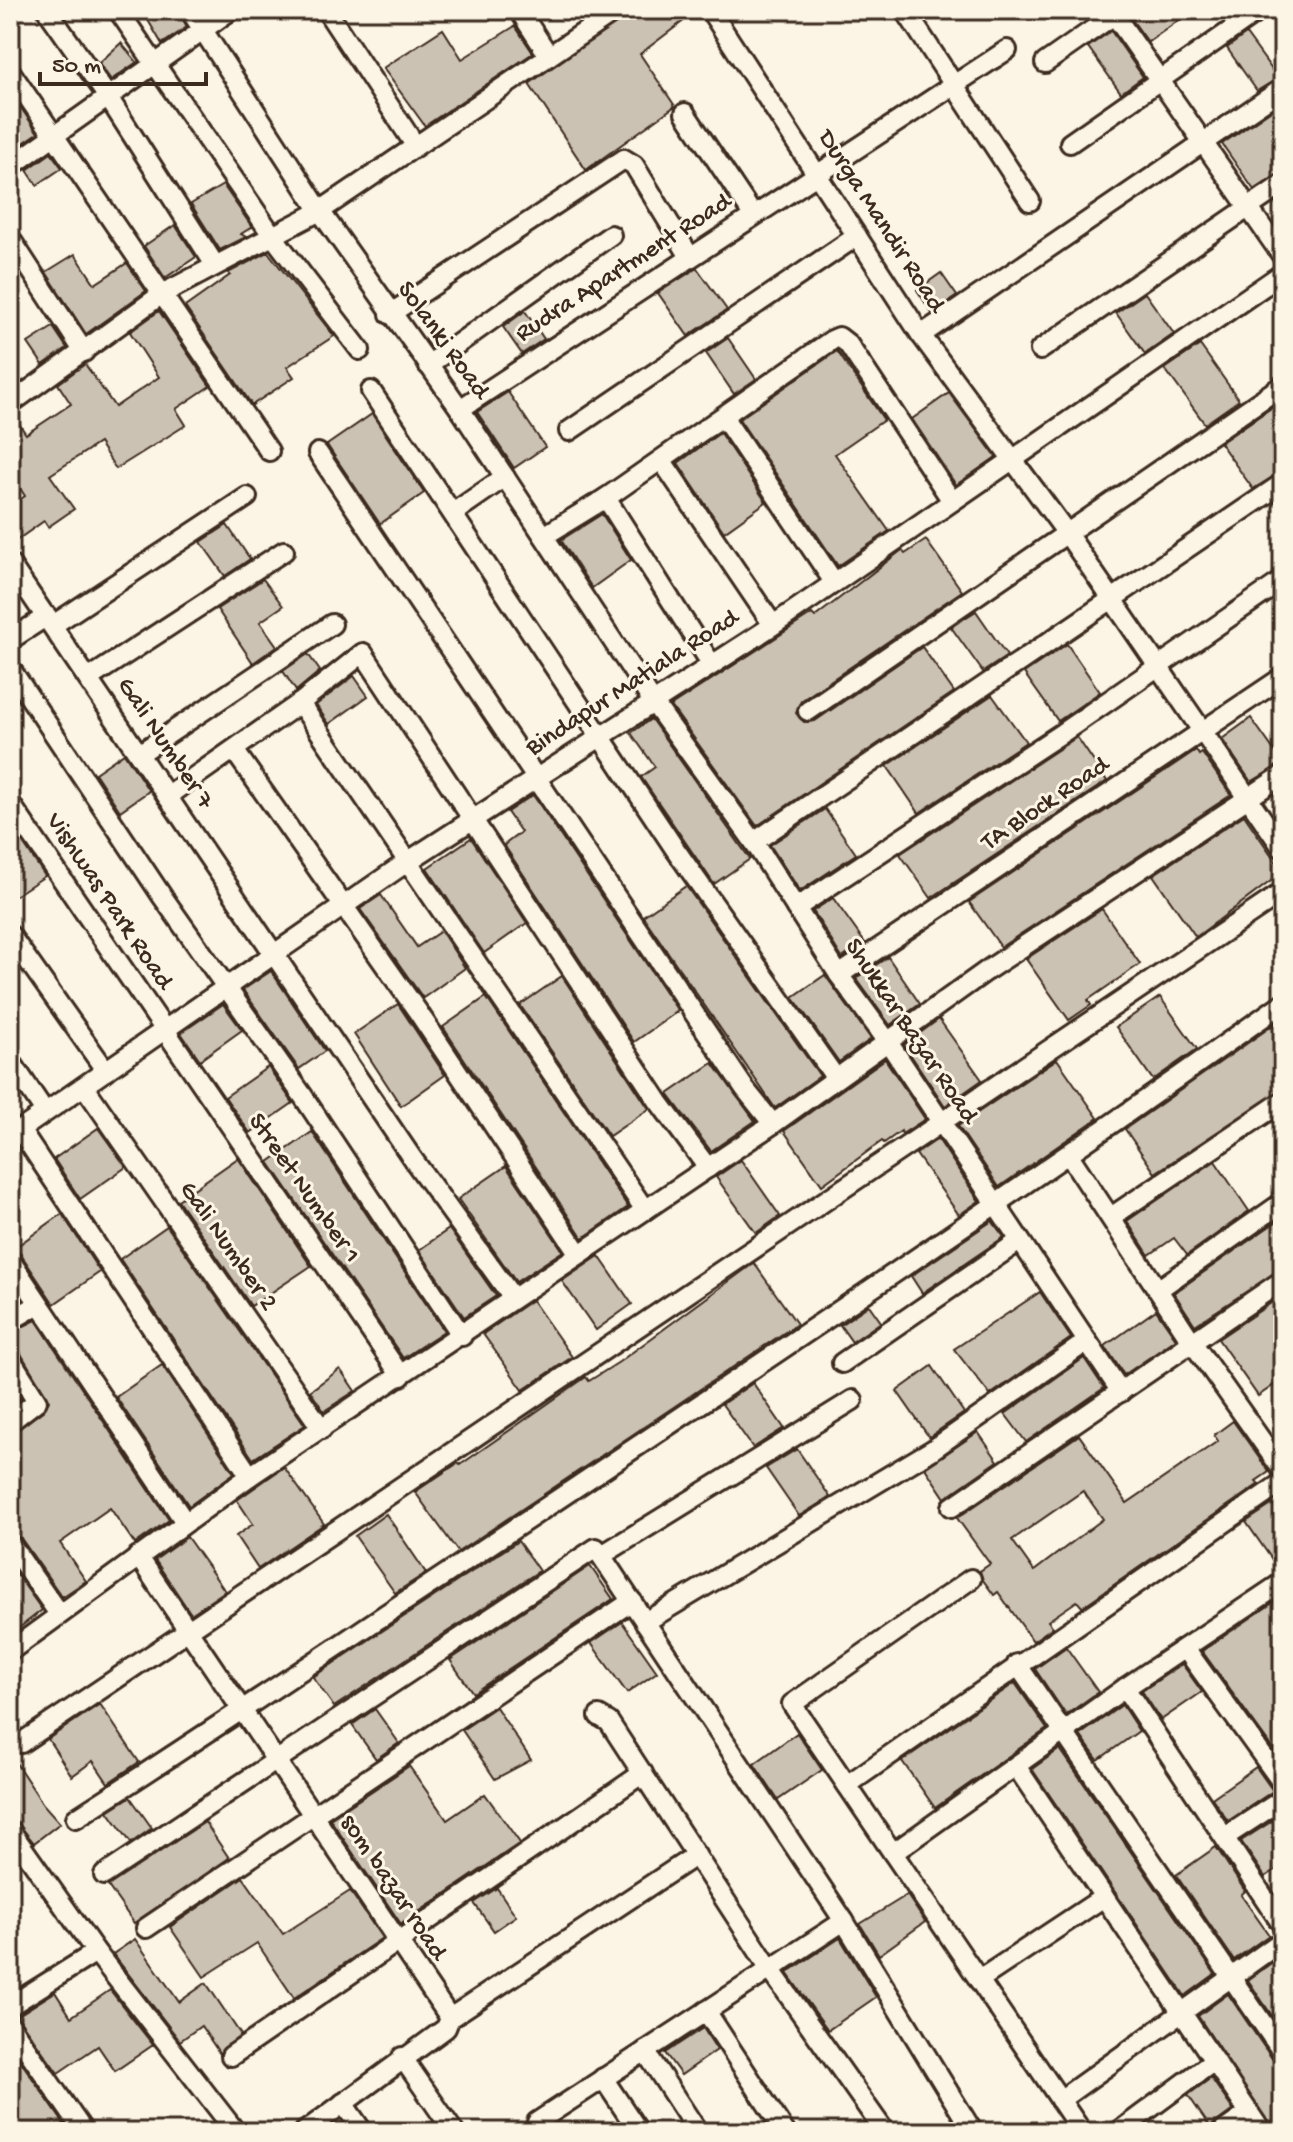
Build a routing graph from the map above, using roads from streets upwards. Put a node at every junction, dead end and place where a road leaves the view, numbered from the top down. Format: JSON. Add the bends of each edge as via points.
{"nodes":[{"id":1,"x":47,"y":10,"type":"edge"},
{"id":2,"x":118,"y":10,"type":"edge"},
{"id":3,"x":190,"y":10,"type":"edge"},
{"id":4,"x":231,"y":10,"type":"edge"},
{"id":5,"x":326,"y":10,"type":"edge"},
{"id":6,"x":519,"y":10,"type":"edge"},
{"id":7,"x":617,"y":10,"type":"edge"},
{"id":8,"x":710,"y":10,"type":"edge"},
{"id":9,"x":905,"y":10,"type":"edge"},
{"id":10,"x":1260,"y":10,"type":"edge"},
{"id":11,"x":1116,"y":12,"type":"edge"},
{"id":12,"x":201,"y":29,"type":"junction"},
{"id":13,"x":1007,"y":50,"type":"dead end"},
{"id":14,"x":549,"y":56,"type":"junction"},
{"id":15,"x":156,"y":62,"type":"junction"},
{"id":16,"x":1045,"y":63,"type":"dead end"},
{"id":17,"x":10,"y":71,"type":"edge"},
{"id":18,"x":1161,"y":77,"type":"junction"},
{"id":19,"x":954,"y":84,"type":"junction"},
{"id":20,"x":1283,"y":88,"type":"edge"},
{"id":21,"x":108,"y":97,"type":"junction"},
{"id":22,"x":685,"y":113,"type":"dead end"},
{"id":23,"x":55,"y":136,"type":"junction"},
{"id":24,"x":1204,"y":142,"type":"junction"},
{"id":25,"x":1070,"y":143,"type":"dead end"},
{"id":26,"x":415,"y":145,"type":"junction"},
{"id":27,"x":10,"y":167,"type":"edge"},
{"id":28,"x":818,"y":173,"type":"junction"},
{"id":29,"x":1283,"y":184,"type":"edge"},
{"id":30,"x":1030,"y":201,"type":"dead end"},
{"id":31,"x":1250,"y":208,"type":"junction"},
{"id":32,"x":320,"y":211,"type":"junction"},
{"id":33,"x":753,"y":215,"type":"junction"},
{"id":34,"x":272,"y":235,"type":"junction"},
{"id":35,"x":611,"y":235,"type":"dead end"},
{"id":36,"x":857,"y":236,"type":"junction"},
{"id":37,"x":10,"y":238,"type":"edge"},
{"id":38,"x":690,"y":257,"type":"junction"},
{"id":39,"x":1283,"y":257,"type":"edge"},
{"id":40,"x":215,"y":265,"type":"junction"},
{"id":41,"x":1283,"y":273,"type":"edge"},
{"id":42,"x":162,"y":294,"type":"junction"},
{"id":43,"x":390,"y":314,"type":"junction"},
{"id":44,"x":921,"y":335,"type":"junction"},
{"id":45,"x":360,"y":350,"type":"dead end"},
{"id":46,"x":1040,"y":350,"type":"dead end"},
{"id":47,"x":84,"y":352,"type":"junction"},
{"id":48,"x":428,"y":365,"type":"junction"},
{"id":49,"x":1283,"y":385,"type":"edge"},
{"id":50,"x":371,"y":391,"type":"dead end"},
{"id":51,"x":10,"y":404,"type":"edge"},
{"id":52,"x":460,"y":409,"type":"junction"},
{"id":53,"x":724,"y":418,"type":"junction"},
{"id":54,"x":569,"y":431,"type":"dead end"},
{"id":55,"x":269,"y":451,"type":"dead end"},
{"id":56,"x":318,"y":453,"type":"dead end"},
{"id":57,"x":1010,"y":460,"type":"junction"},
{"id":58,"x":662,"y":461,"type":"junction"},
{"id":59,"x":505,"y":477,"type":"junction"},
{"id":60,"x":1283,"y":483,"type":"edge"},
{"id":61,"x":247,"y":497,"type":"dead end"},
{"id":62,"x":606,"y":498,"type":"junction"},
{"id":63,"x":952,"y":501,"type":"junction"},
{"id":64,"x":453,"y":513,"type":"junction"},
{"id":65,"x":1066,"y":532,"type":"junction"},
{"id":66,"x":544,"y":536,"type":"junction"},
{"id":67,"x":284,"y":551,"type":"dead end"},
{"id":68,"x":10,"y":564,"type":"edge"},
{"id":69,"x":1283,"y":580,"type":"edge"},
{"id":70,"x":834,"y":582,"type":"junction"},
{"id":71,"x":1113,"y":600,"type":"junction"},
{"id":72,"x":50,"y":621,"type":"junction"},
{"id":73,"x":332,"y":624,"type":"dead end"},
{"id":74,"x":773,"y":625,"type":"junction"},
{"id":75,"x":10,"y":640,"type":"edge"},
{"id":76,"x":712,"y":665,"type":"junction"},
{"id":77,"x":1158,"y":667,"type":"junction"},
{"id":78,"x":10,"y":668,"type":"edge"},
{"id":79,"x":1283,"y":677,"type":"edge"},
{"id":80,"x":88,"y":679,"type":"junction"},
{"id":81,"x":653,"y":702,"type":"junction"},
{"id":82,"x":300,"y":703,"type":"junction"},
{"id":83,"x":808,"y":711,"type":"dead end"},
{"id":84,"x":1202,"y":731,"type":"junction"},
{"id":85,"x":600,"y":736,"type":"junction"},
{"id":86,"x":234,"y":750,"type":"junction"},
{"id":87,"x":139,"y":754,"type":"junction"},
{"id":88,"x":1283,"y":775,"type":"edge"},
{"id":89,"x":536,"y":778,"type":"junction"},
{"id":90,"x":167,"y":796,"type":"junction"},
{"id":91,"x":1249,"y":799,"type":"junction"},
{"id":92,"x":10,"y":803,"type":"edge"},
{"id":93,"x":472,"y":820,"type":"junction"},
{"id":94,"x":754,"y":842,"type":"junction"},
{"id":95,"x":1283,"y":849,"type":"edge"},
{"id":96,"x":407,"y":862,"type":"junction"},
{"id":97,"x":1283,"y":892,"type":"edge"},
{"id":98,"x":344,"y":905,"type":"junction"},
{"id":99,"x":796,"y":908,"type":"junction"},
{"id":100,"x":10,"y":935,"type":"edge"},
{"id":101,"x":274,"y":954,"type":"junction"},
{"id":102,"x":839,"y":975,"type":"junction"},
{"id":103,"x":226,"y":987,"type":"junction"},
{"id":104,"x":1283,"y":1003,"type":"edge"},
{"id":105,"x":163,"y":1031,"type":"junction"},
{"id":106,"x":888,"y":1042,"type":"junction"},
{"id":107,"x":10,"y":1060,"type":"edge"},
{"id":108,"x":106,"y":1071,"type":"junction"},
{"id":109,"x":835,"y":1077,"type":"junction"},
{"id":110,"x":86,"y":1090,"type":"junction"},
{"id":111,"x":1283,"y":1101,"type":"edge"},
{"id":112,"x":45,"y":1112,"type":"junction"},
{"id":113,"x":940,"y":1122,"type":"junction"},
{"id":114,"x":773,"y":1124,"type":"junction"},
{"id":115,"x":15,"y":1133,"type":"edge"},
{"id":116,"x":1069,"y":1155,"type":"junction"},
{"id":117,"x":708,"y":1168,"type":"junction"},
{"id":118,"x":1283,"y":1202,"type":"edge"},
{"id":119,"x":994,"y":1204,"type":"junction"},
{"id":120,"x":645,"y":1210,"type":"junction"},
{"id":121,"x":1111,"y":1217,"type":"junction"},
{"id":122,"x":1018,"y":1242,"type":"junction"},
{"id":123,"x":579,"y":1254,"type":"junction"},
{"id":124,"x":10,"y":1260,"type":"edge"},
{"id":125,"x":1283,"y":1280,"type":"edge"},
{"id":126,"x":1159,"y":1289,"type":"junction"},
{"id":127,"x":513,"y":1298,"type":"junction"},
{"id":128,"x":39,"y":1304,"type":"junction"},
{"id":129,"x":10,"y":1321,"type":"edge"},
{"id":130,"x":462,"y":1336,"type":"junction"},
{"id":131,"x":1086,"y":1342,"type":"junction"},
{"id":132,"x":1192,"y":1342,"type":"junction"},
{"id":133,"x":10,"y":1358,"type":"edge"},
{"id":134,"x":842,"y":1363,"type":"dead end"},
{"id":135,"x":401,"y":1376,"type":"junction"},
{"id":136,"x":1121,"y":1392,"type":"junction"},
{"id":137,"x":853,"y":1400,"type":"dead end"},
{"id":138,"x":10,"y":1422,"type":"edge"},
{"id":139,"x":322,"y":1429,"type":"junction"},
{"id":140,"x":1283,"y":1471,"type":"edge"},
{"id":141,"x":250,"y":1476,"type":"junction"},
{"id":142,"x":1283,"y":1482,"type":"edge"},
{"id":143,"x":952,"y":1507,"type":"dead end"},
{"id":144,"x":185,"y":1522,"type":"junction"},
{"id":145,"x":10,"y":1544,"type":"edge"},
{"id":146,"x":602,"y":1555,"type":"junction"},
{"id":147,"x":138,"y":1556,"type":"junction"},
{"id":148,"x":971,"y":1579,"type":"dead end"},
{"id":149,"x":1283,"y":1582,"type":"edge"},
{"id":150,"x":632,"y":1601,"type":"junction"},
{"id":151,"x":59,"y":1614,"type":"junction"},
{"id":152,"x":645,"y":1622,"type":"junction"},
{"id":153,"x":189,"y":1632,"type":"junction"},
{"id":154,"x":1185,"y":1648,"type":"junction"},
{"id":155,"x":10,"y":1651,"type":"edge"},
{"id":156,"x":1017,"y":1664,"type":"junction"},
{"id":157,"x":1125,"y":1688,"type":"junction"},
{"id":158,"x":243,"y":1712,"type":"junction"},
{"id":159,"x":599,"y":1716,"type":"dead end"},
{"id":160,"x":1066,"y":1732,"type":"junction"},
{"id":161,"x":21,"y":1743,"type":"dead end"},
{"id":162,"x":276,"y":1763,"type":"junction"},
{"id":163,"x":1016,"y":1766,"type":"junction"},
{"id":164,"x":643,"y":1773,"type":"junction"},
{"id":165,"x":1283,"y":1784,"type":"edge"},
{"id":166,"x":847,"y":1785,"type":"junction"},
{"id":167,"x":1283,"y":1799,"type":"edge"},
{"id":168,"x":311,"y":1815,"type":"junction"},
{"id":169,"x":76,"y":1818,"type":"dead end"},
{"id":170,"x":10,"y":1830,"type":"edge"},
{"id":171,"x":1225,"y":1837,"type":"junction"},
{"id":172,"x":893,"y":1853,"type":"junction"},
{"id":173,"x":696,"y":1855,"type":"junction"},
{"id":174,"x":104,"y":1875,"type":"dead end"},
{"id":175,"x":1104,"y":1897,"type":"junction"},
{"id":176,"x":844,"y":1921,"type":"junction"},
{"id":177,"x":1283,"y":1926,"type":"edge"},
{"id":178,"x":146,"y":1928,"type":"dead end"},
{"id":179,"x":1283,"y":1940,"type":"edge"},
{"id":180,"x":396,"y":1941,"type":"junction"},
{"id":181,"x":96,"y":1952,"type":"junction"},
{"id":182,"x":770,"y":1969,"type":"junction"},
{"id":183,"x":1232,"y":1977,"type":"junction"},
{"id":184,"x":979,"y":1980,"type":"junction"},
{"id":185,"x":10,"y":2006,"type":"edge"},
{"id":186,"x":706,"y":2011,"type":"junction"},
{"id":187,"x":1181,"y":2012,"type":"junction"},
{"id":188,"x":450,"y":2018,"type":"junction"},
{"id":189,"x":10,"y":2025,"type":"edge"},
{"id":190,"x":645,"y":2051,"type":"junction"},
{"id":191,"x":1283,"y":2053,"type":"edge"},
{"id":192,"x":231,"y":2056,"type":"dead end"},
{"id":193,"x":402,"y":2057,"type":"junction"},
{"id":194,"x":1214,"y":2061,"type":"junction"},
{"id":195,"x":603,"y":2078,"type":"junction"},
{"id":196,"x":1060,"y":2100,"type":"junction"},
{"id":197,"x":343,"y":2103,"type":"junction"},
{"id":198,"x":1249,"y":2113,"type":"junction"},
{"id":199,"x":84,"y":2132,"type":"edge"},
{"id":200,"x":236,"y":2132,"type":"edge"},
{"id":201,"x":304,"y":2132,"type":"edge"},
{"id":202,"x":363,"y":2132,"type":"edge"},
{"id":203,"x":454,"y":2132,"type":"edge"},
{"id":204,"x":544,"y":2132,"type":"edge"},
{"id":205,"x":639,"y":2132,"type":"edge"},
{"id":206,"x":698,"y":2132,"type":"edge"},
{"id":207,"x":785,"y":2132,"type":"edge"},
{"id":208,"x":885,"y":2132,"type":"edge"},
{"id":209,"x":973,"y":2132,"type":"edge"},
{"id":210,"x":1082,"y":2132,"type":"edge"},
{"id":211,"x":1118,"y":2132,"type":"edge"},
{"id":212,"x":1222,"y":2132,"type":"edge"},
{"id":213,"x":1262,"y":2132,"type":"edge"}],
"edges":[{"from":1,"to":21,"type":"street"},
{"from":2,"to":15,"type":"street"},
{"from":3,"to":12,"type":"street","name":"Solanki Road"},
{"from":4,"to":12,"type":"street"},
{"from":5,"to":26,"type":"street"},
{"from":6,"to":14,"type":"street"},
{"from":7,"to":14,"type":"street"},
{"from":8,"to":28,"type":"street","name":"Durga Mandir Road"},
{"from":9,"to":19,"type":"street"},
{"from":10,"to":18,"type":"street"},
{"from":11,"to":16,"type":"street"},
{"from":11,"to":18,"type":"street"},
{"from":12,"to":15,"type":"street"},
{"from":12,"to":32,"type":"street","name":"Solanki Road"},
{"from":13,"to":19,"type":"street","name":"Rudra Apartment Road"},
{"from":14,"to":26,"type":"street"},
{"from":15,"to":21,"type":"street"},
{"from":15,"to":34,"type":"street"},
{"from":17,"to":23,"type":"street"},
{"from":18,"to":24,"type":"street"},
{"from":18,"to":25,"type":"street"},
{"from":19,"to":28,"type":"street","name":"Rudra Apartment Road"},
{"from":19,"to":30,"type":"street"},
{"from":20,"to":24,"type":"street"},
{"from":21,"to":23,"type":"street"},
{"from":21,"to":40,"type":"street"},
{"from":22,"to":33,"type":"street"},
{"from":23,"to":27,"type":"street"},
{"from":23,"to":42,"type":"street"},
{"from":24,"to":31,"type":"street"},
{"from":24,"to":44,"type":"street"},
{"from":26,"to":32,"type":"street"},
{"from":28,"to":33,"type":"street","name":"Rudra Apartment Road"},
{"from":28,"to":36,"type":"street","name":"Durga Mandir Road"},
{"from":29,"to":31,"type":"street"},
{"from":31,"to":39,"type":"street"},
{"from":31,"to":46,"type":"street"},
{"from":32,"to":34,"type":"street"},
{"from":32,"to":43,"type":"street","name":"Solanki Road"},
{"from":33,"to":38,"type":"street","name":"Rudra Apartment Road"},
{"from":34,"to":40,"type":"street"},
{"from":34,"to":45,"type":"street"},
{"from":35,"to":48,"type":"street"},
{"from":36,"to":44,"type":"street","name":"Durga Mandir Road"},
{"from":36,"to":54,"type":"street"},
{"from":37,"to":47,"type":"street"},
{"from":38,"to":43,"type":"street","via":[[634,165],[624,159]]},
{"from":38,"to":52,"type":"street","name":"Rudra Apartment Road"},
{"from":40,"to":42,"type":"street"},
{"from":41,"to":57,"type":"street","name":"Bindapur Matiala Road"},
{"from":42,"to":47,"type":"street"},
{"from":42,"to":55,"type":"street"},
{"from":43,"to":48,"type":"street","name":"Solanki Road"},
{"from":44,"to":57,"type":"street","name":"Durga Mandir Road"},
{"from":47,"to":51,"type":"street"},
{"from":48,"to":52,"type":"street","name":"Solanki Road"},
{"from":49,"to":65,"type":"street"},
{"from":50,"to":64,"type":"street"},
{"from":52,"to":59,"type":"street","name":"Solanki Road"},
{"from":53,"to":58,"type":"street"},
{"from":53,"to":63,"type":"street","via":[[839,337]]},
{"from":53,"to":70,"type":"street"},
{"from":56,"to":89,"type":"street"},
{"from":57,"to":63,"type":"street","name":"Bindapur Matiala Road"},
{"from":57,"to":65,"type":"street","name":"Durga Mandir Road"},
{"from":58,"to":62,"type":"street"},
{"from":58,"to":74,"type":"street"},
{"from":59,"to":64,"type":"street"},
{"from":59,"to":66,"type":"street","name":"Solanki Road"},
{"from":60,"to":71,"type":"street"},
{"from":61,"to":72,"type":"street"},
{"from":62,"to":66,"type":"street"},
{"from":62,"to":76,"type":"street"},
{"from":63,"to":70,"type":"street","name":"Bindapur Matiala Road"},
{"from":64,"to":85,"type":"street"},
{"from":65,"to":71,"type":"street","name":"Durga Mandir Road"},
{"from":65,"to":83,"type":"street"},
{"from":66,"to":81,"type":"street","name":"Solanki Road"},
{"from":67,"to":80,"type":"street"},
{"from":68,"to":72,"type":"street","name":"Gali Number 7"},
{"from":69,"to":77,"type":"street"},
{"from":70,"to":74,"type":"street","name":"Bindapur Matiala Road"},
{"from":71,"to":77,"type":"street","name":"Durga Mandir Road"},
{"from":71,"to":94,"type":"street"},
{"from":72,"to":75,"type":"street"},
{"from":72,"to":80,"type":"street","name":"Gali Number 7"},
{"from":73,"to":87,"type":"street"},
{"from":74,"to":76,"type":"street","name":"Bindapur Matiala Road"},
{"from":76,"to":81,"type":"street","name":"Bindapur Matiala Road"},
{"from":77,"to":84,"type":"street","name":"Durga Mandir Road"},
{"from":77,"to":99,"type":"street"},
{"from":78,"to":103,"type":"street"},
{"from":79,"to":84,"type":"street","name":"TA Block Road"},
{"from":80,"to":87,"type":"street","name":"Gali Number 7"},
{"from":81,"to":85,"type":"street","name":"Bindapur Matiala Road"},
{"from":81,"to":94,"type":"street","name":"Shukkar Bazar Road"},
{"from":82,"to":86,"type":"street"},
{"from":82,"to":93,"type":"street","via":[[363,653]]},
{"from":82,"to":96,"type":"street"},
{"from":84,"to":91,"type":"street","name":"Durga Mandir Road"},
{"from":84,"to":102,"type":"street","name":"TA Block Road"},
{"from":85,"to":89,"type":"street","name":"Bindapur Matiala Road"},
{"from":85,"to":109,"type":"street"},
{"from":86,"to":90,"type":"street"},
{"from":86,"to":98,"type":"street"},
{"from":87,"to":90,"type":"street","name":"Gali Number 7"},
{"from":88,"to":91,"type":"street"},
{"from":89,"to":93,"type":"street","name":"Bindapur Matiala Road"},
{"from":89,"to":114,"type":"street"},
{"from":90,"to":101,"type":"street","name":"Gali Number 7"},
{"from":91,"to":95,"type":"street","name":"Durga Mandir Road"},
{"from":91,"to":106,"type":"street","via":[[989,969]]},
{"from":92,"to":105,"type":"street","name":"Vishwas Park Road"},
{"from":93,"to":96,"type":"street","name":"Bindapur Matiala Road"},
{"from":93,"to":117,"type":"street"},
{"from":94,"to":99,"type":"street","name":"Shukkar Bazar Road"},
{"from":96,"to":98,"type":"street","name":"Bindapur Matiala Road"},
{"from":96,"to":120,"type":"street"},
{"from":97,"to":113,"type":"street"},
{"from":98,"to":101,"type":"street","name":"Bindapur Matiala Road"},
{"from":98,"to":123,"type":"street"},
{"from":99,"to":102,"type":"street","name":"Shukkar Bazar Road"},
{"from":100,"to":108,"type":"street"},
{"from":101,"to":103,"type":"street","name":"Bindapur Matiala Road"},
{"from":101,"to":127,"type":"street","name":"Gali Number 7"},
{"from":102,"to":106,"type":"street","name":"Shukkar Bazar Road"},
{"from":103,"to":105,"type":"street","name":"Bindapur Matiala Road"},
{"from":103,"to":130,"type":"street"},
{"from":104,"to":116,"type":"street"},
{"from":105,"to":108,"type":"street","name":"Bindapur Matiala Road"},
{"from":105,"to":135,"type":"street","name":"Street Number 1"},
{"from":106,"to":109,"type":"street"},
{"from":106,"to":113,"type":"street","name":"Shukkar Bazar Road"},
{"from":107,"to":112,"type":"street"},
{"from":108,"to":110,"type":"street","name":"Bindapur Matiala Road"},
{"from":109,"to":114,"type":"street"},
{"from":110,"to":112,"type":"street","name":"Bindapur Matiala Road"},
{"from":110,"to":139,"type":"street","name":"Gali Number 2"},
{"from":111,"to":121,"type":"street"},
{"from":112,"to":115,"type":"street","name":"Bindapur Matiala Road"},
{"from":113,"to":119,"type":"street","name":"Shukkar Bazar Road"},
{"from":113,"to":153,"type":"street"},
{"from":114,"to":117,"type":"street"},
{"from":115,"to":141,"type":"street"},
{"from":116,"to":119,"type":"street"},
{"from":116,"to":121,"type":"street"},
{"from":117,"to":120,"type":"street"},
{"from":118,"to":126,"type":"street"},
{"from":119,"to":122,"type":"street","name":"Shukkar Bazar Road"},
{"from":119,"to":158,"type":"street"},
{"from":120,"to":123,"type":"street"},
{"from":121,"to":126,"type":"street"},
{"from":122,"to":131,"type":"street","name":"Shukkar Bazar Road"},
{"from":122,"to":134,"type":"street"},
{"from":123,"to":127,"type":"street"},
{"from":124,"to":128,"type":"street"},
{"from":125,"to":132,"type":"street"},
{"from":126,"to":132,"type":"street"},
{"from":127,"to":130,"type":"street"},
{"from":128,"to":129,"type":"street"},
{"from":128,"to":144,"type":"street"},
{"from":130,"to":135,"type":"street"},
{"from":131,"to":136,"type":"street","name":"Shukkar Bazar Road"},
{"from":131,"to":152,"type":"street","via":[[932,1450]]},
{"from":132,"to":136,"type":"street"},
{"from":132,"to":140,"type":"street"},
{"from":133,"to":138,"type":"street","via":[[37,1401]]},
{"from":135,"to":139,"type":"street"},
{"from":136,"to":143,"type":"street"},
{"from":137,"to":146,"type":"street"},
{"from":139,"to":141,"type":"street"},
{"from":141,"to":144,"type":"street"},
{"from":142,"to":156,"type":"street"},
{"from":144,"to":147,"type":"street"},
{"from":145,"to":151,"type":"street"},
{"from":146,"to":150,"type":"street"},
{"from":146,"to":162,"type":"street","via":[[592,1549]]},
{"from":147,"to":151,"type":"street"},
{"from":147,"to":153,"type":"street","name":"som bazar road"},
{"from":148,"to":166,"type":"street","via":[[792,1704]]},
{"from":149,"to":154,"type":"street"},
{"from":150,"to":152,"type":"street"},
{"from":150,"to":168,"type":"street"},
{"from":151,"to":155,"type":"street"},
{"from":152,"to":176,"type":"street"},
{"from":153,"to":158,"type":"street","name":"som bazar road"},
{"from":153,"to":161,"type":"street"},
{"from":154,"to":157,"type":"street"},
{"from":154,"to":165,"type":"street"},
{"from":156,"to":160,"type":"street"},
{"from":156,"to":166,"type":"street"},
{"from":157,"to":160,"type":"street"},
{"from":157,"to":171,"type":"street"},
{"from":158,"to":162,"type":"street","name":"som bazar road"},
{"from":158,"to":169,"type":"street"},
{"from":159,"to":164,"type":"street","via":[[609,1722]]},
{"from":160,"to":163,"type":"street"},
{"from":160,"to":183,"type":"street"},
{"from":162,"to":168,"type":"street","name":"som bazar road"},
{"from":162,"to":174,"type":"street"},
{"from":163,"to":172,"type":"street"},
{"from":163,"to":175,"type":"street"},
{"from":164,"to":173,"type":"street"},
{"from":164,"to":180,"type":"street"},
{"from":166,"to":172,"type":"street"},
{"from":167,"to":171,"type":"street"},
{"from":168,"to":178,"type":"street"},
{"from":168,"to":180,"type":"street","name":"som bazar road"},
{"from":170,"to":181,"type":"street"},
{"from":171,"to":177,"type":"street"},
{"from":172,"to":184,"type":"street"},
{"from":173,"to":182,"type":"street"},
{"from":173,"to":188,"type":"street"},
{"from":175,"to":184,"type":"street"},
{"from":175,"to":187,"type":"street"},
{"from":176,"to":182,"type":"street"},
{"from":176,"to":209,"type":"street"},
{"from":179,"to":183,"type":"street"},
{"from":180,"to":188,"type":"street","name":"som bazar road"},
{"from":180,"to":192,"type":"street"},
{"from":181,"to":185,"type":"street"},
{"from":181,"to":200,"type":"street"},
{"from":182,"to":186,"type":"street"},
{"from":182,"to":208,"type":"street"},
{"from":183,"to":187,"type":"street"},
{"from":183,"to":191,"type":"street"},
{"from":184,"to":196,"type":"street"},
{"from":186,"to":190,"type":"street"},
{"from":186,"to":207,"type":"street"},
{"from":187,"to":194,"type":"street"},
{"from":187,"to":196,"type":"street"},
{"from":188,"to":193,"type":"street","via":[[446,2028]]},
{"from":189,"to":199,"type":"street"},
{"from":190,"to":195,"type":"street"},
{"from":190,"to":206,"type":"street"},
{"from":193,"to":197,"type":"street"},
{"from":193,"to":203,"type":"street"},
{"from":194,"to":198,"type":"street"},
{"from":194,"to":211,"type":"street"},
{"from":195,"to":204,"type":"street","via":[[537,2122]]},
{"from":195,"to":205,"type":"street"},
{"from":196,"to":210,"type":"street"},
{"from":197,"to":201,"type":"street"},
{"from":197,"to":202,"type":"street"},
{"from":198,"to":212,"type":"street"},
{"from":198,"to":213,"type":"street"}]}
